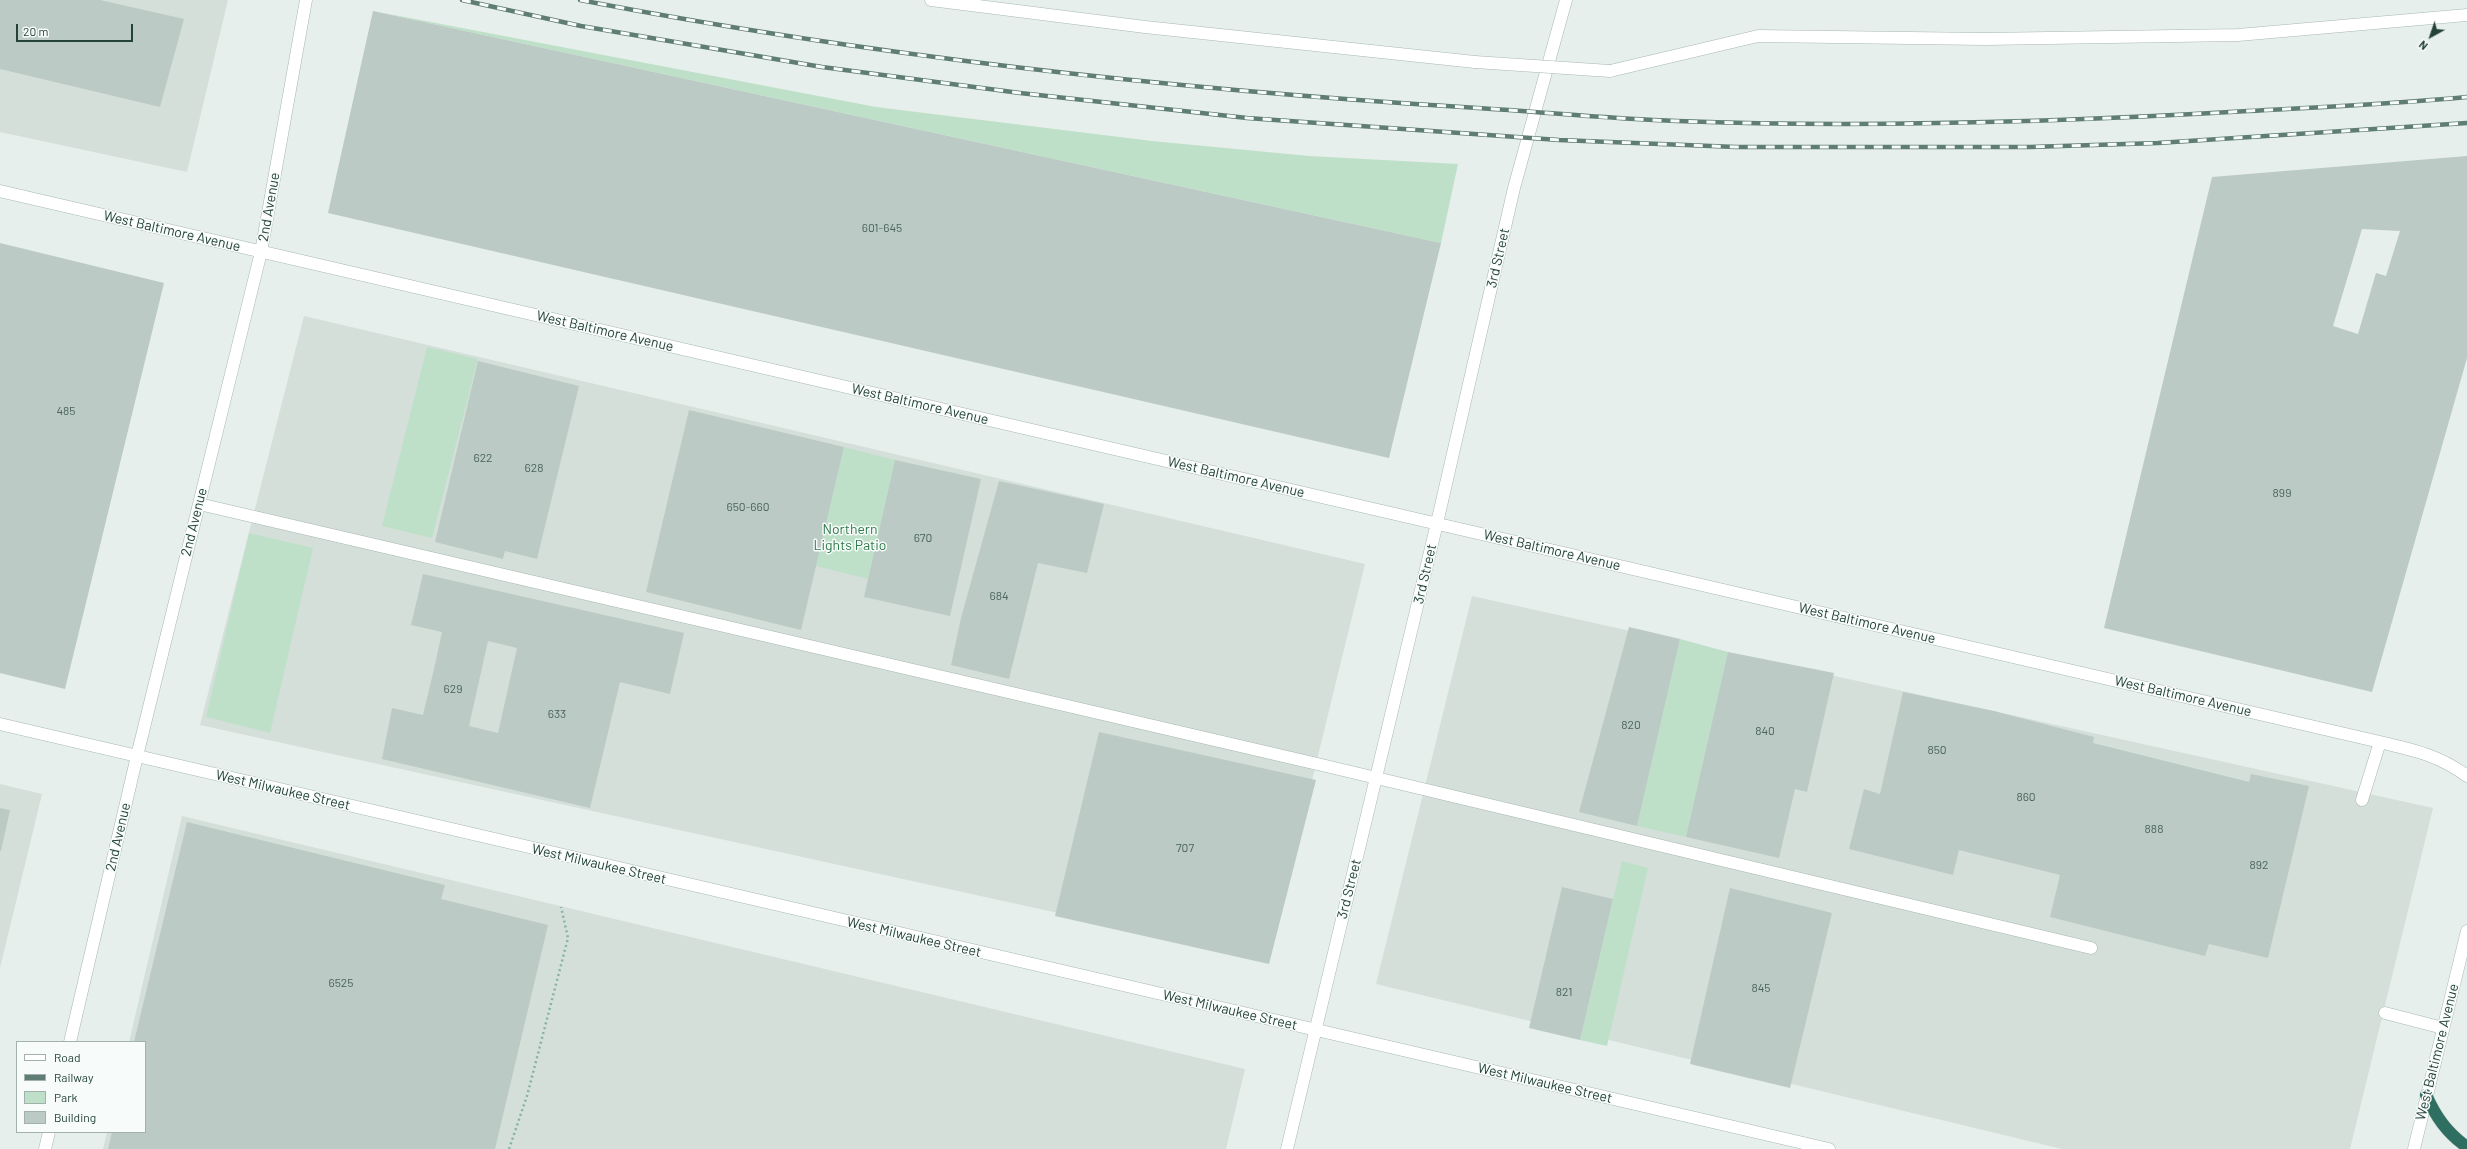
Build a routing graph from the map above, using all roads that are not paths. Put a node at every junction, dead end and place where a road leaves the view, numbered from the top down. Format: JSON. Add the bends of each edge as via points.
{"nodes":[{"id":1,"x":306,"y":0,"type":"edge"},
{"id":2,"x":931,"y":0,"type":"edge"},
{"id":3,"x":1566,"y":0,"type":"edge"},
{"id":4,"x":2467,"y":15,"type":"edge"},
{"id":5,"x":0,"y":191,"type":"edge"},
{"id":6,"x":261,"y":252,"type":"junction"},
{"id":7,"x":199,"y":504,"type":"junction"},
{"id":8,"x":1437,"y":523,"type":"junction"},
{"id":9,"x":0,"y":724,"type":"edge"},
{"id":10,"x":2380,"y":742,"type":"junction"},
{"id":11,"x":137,"y":756,"type":"junction"},
{"id":12,"x":2467,"y":776,"type":"edge"},
{"id":13,"x":1376,"y":778,"type":"junction"},
{"id":14,"x":2362,"y":800,"type":"dead end"},
{"id":15,"x":2467,"y":931,"type":"edge"},
{"id":16,"x":2091,"y":948,"type":"dead end"},
{"id":17,"x":2385,"y":1013,"type":"dead end"},
{"id":18,"x":2443,"y":1028,"type":"junction"},
{"id":19,"x":1316,"y":1030,"type":"junction"},
{"id":20,"x":70,"y":1041,"type":"edge"},
{"id":21,"x":2426,"y":1094,"type":"junction"},
{"id":22,"x":49,"y":1133,"type":"edge"},
{"id":23,"x":2467,"y":1147,"type":"edge"},
{"id":24,"x":46,"y":1149,"type":"edge"},
{"id":25,"x":1287,"y":1149,"type":"edge"},
{"id":26,"x":1828,"y":1149,"type":"edge"},
{"id":27,"x":2414,"y":1149,"type":"edge"}],
"edges":[{"from":1,"to":6,"type":"street","name":"2nd Avenue"},
{"from":2,"to":4,"type":"street","bridge":true,"via":[[1145,27],[1475,62],[1610,71],[1758,36],[1985,39],[2238,35]]},
{"from":3,"to":8,"type":"street","name":"3rd Street","via":[[1514,188]]},
{"from":5,"to":6,"type":"street","name":"West Baltimore Avenue"},
{"from":6,"to":7,"type":"street","name":"2nd Avenue"},
{"from":6,"to":8,"type":"street","name":"West Baltimore Avenue"},
{"from":7,"to":11,"type":"street","name":"2nd Avenue"},
{"from":7,"to":13,"type":"street"},
{"from":8,"to":10,"type":"street","name":"West Baltimore Avenue"},
{"from":8,"to":13,"type":"street","name":"3rd Street"},
{"from":9,"to":11,"type":"street","name":"West Milwaukee Street"},
{"from":10,"to":12,"type":"street","name":"West Baltimore Avenue","via":[[2430,754]]},
{"from":10,"to":14,"type":"street"},
{"from":11,"to":19,"type":"street","name":"West Milwaukee Street"},
{"from":11,"to":20,"type":"street","name":"2nd Avenue"},
{"from":13,"to":16,"type":"street"},
{"from":13,"to":19,"type":"street","name":"3rd Street"},
{"from":15,"to":18,"type":"street","name":"West Baltimore Avenue"},
{"from":17,"to":18,"type":"street"},
{"from":18,"to":21,"type":"street","name":"West Baltimore Avenue"},
{"from":19,"to":25,"type":"street","name":"3rd Street"},
{"from":19,"to":26,"type":"street","name":"West Milwaukee Street"},
{"from":21,"to":23,"type":"highway","via":[[2437,1118],[2453,1137]]},
{"from":21,"to":27,"type":"street","name":"West Baltimore Avenue"},
{"from":22,"to":24,"type":"street"}]}
